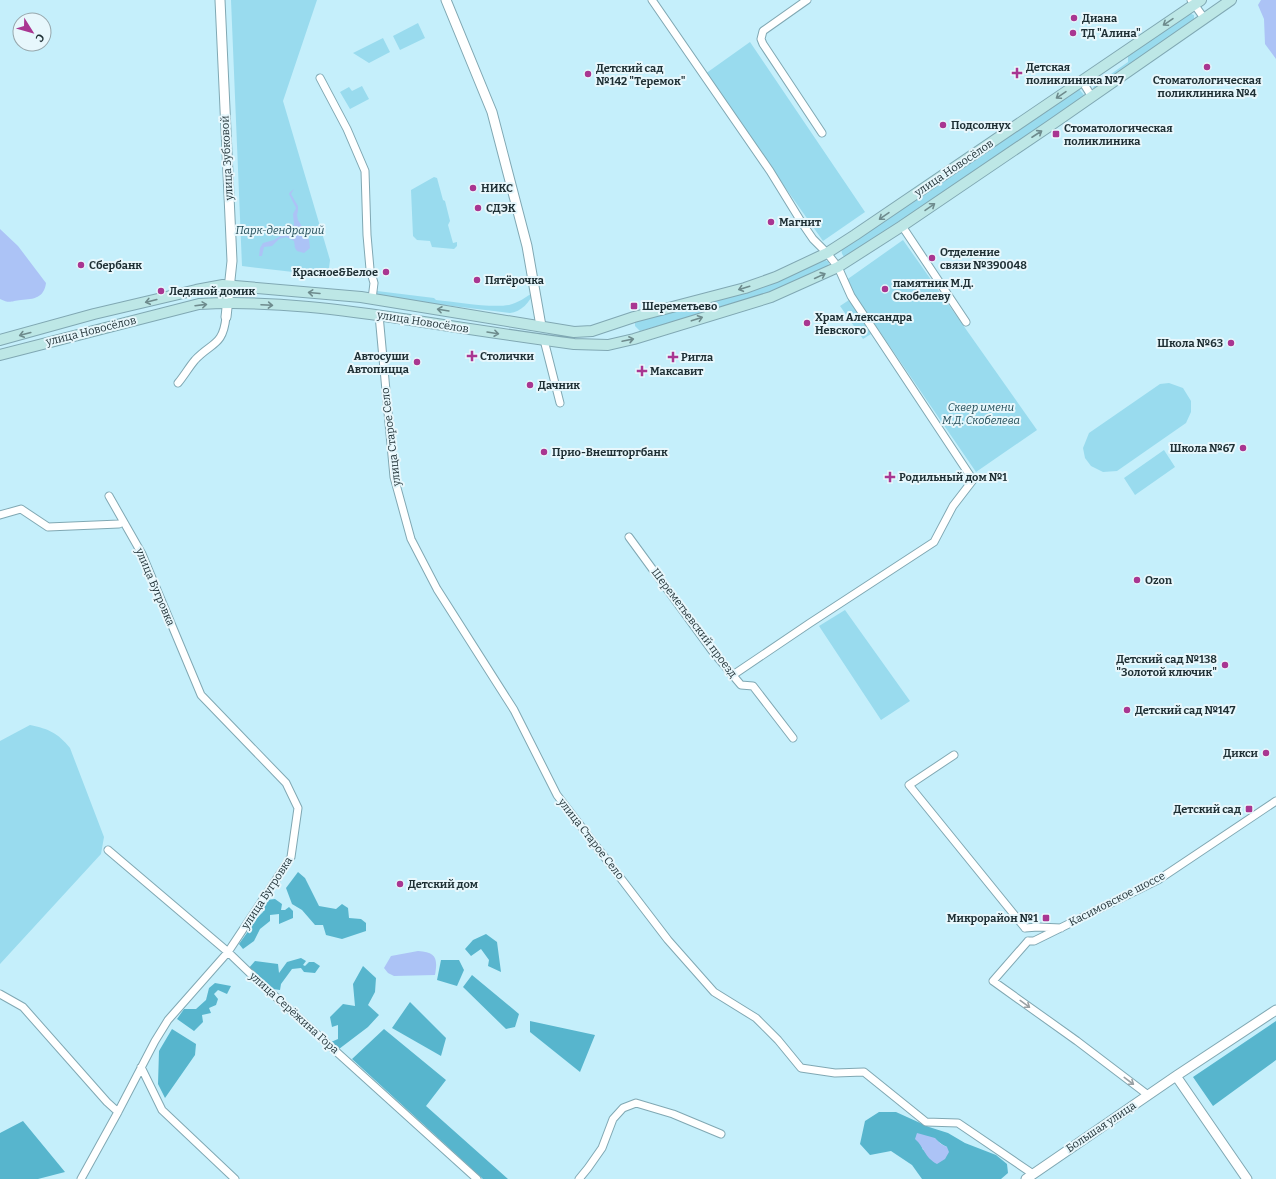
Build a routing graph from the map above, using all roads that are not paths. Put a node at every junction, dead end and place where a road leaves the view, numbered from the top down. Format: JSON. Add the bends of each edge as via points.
{"nodes":[{"id":1,"x":220,"y":0,"type":"edge"},
{"id":2,"x":446,"y":0,"type":"edge"},
{"id":3,"x":652,"y":0,"type":"edge"},
{"id":4,"x":807,"y":0,"type":"edge"},
{"id":5,"x":1231,"y":0,"type":"edge"},
{"id":6,"x":1195,"y":1,"type":"edge"},
{"id":7,"x":1204,"y":18,"type":"junction"},
{"id":8,"x":320,"y":78,"type":"dead end"},
{"id":9,"x":1082,"y":81,"type":"junction"},
{"id":10,"x":1092,"y":97,"type":"junction"},
{"id":11,"x":822,"y":132,"type":"dead end"},
{"id":12,"x":902,"y":226,"type":"junction"},
{"id":13,"x":827,"y":253,"type":"junction"},
{"id":14,"x":838,"y":268,"type":"junction"},
{"id":15,"x":230,"y":286,"type":"junction"},
{"id":16,"x":372,"y":298,"type":"junction"},
{"id":17,"x":228,"y":302,"type":"junction"},
{"id":18,"x":379,"y":315,"type":"junction"},
{"id":19,"x":226,"y":316,"type":"joint"},
{"id":20,"x":966,"y":322,"type":"dead end"},
{"id":21,"x":541,"y":326,"type":"junction"},
{"id":22,"x":0,"y":340,"type":"edge"},
{"id":23,"x":544,"y":340,"type":"junction"},
{"id":24,"x":0,"y":355,"type":"edge"},
{"id":25,"x":178,"y":383,"type":"dead end"},
{"id":26,"x":560,"y":403,"type":"dead end"},
{"id":27,"x":109,"y":496,"type":"dead end"},
{"id":28,"x":0,"y":515,"type":"edge"},
{"id":29,"x":119,"y":524,"type":"dead end"},
{"id":30,"x":629,"y":537,"type":"dead end"},
{"id":31,"x":733,"y":675,"type":"junction"},
{"id":32,"x":793,"y":738,"type":"dead end"},
{"id":33,"x":954,"y":755,"type":"dead end"},
{"id":34,"x":1276,"y":801,"type":"edge"},
{"id":35,"x":108,"y":850,"type":"dead end"},
{"id":36,"x":1025,"y":928,"type":"junction"},
{"id":37,"x":1061,"y":928,"type":"junction"},
{"id":38,"x":1028,"y":941,"type":"junction"},
{"id":39,"x":228,"y":952,"type":"junction"},
{"id":40,"x":0,"y":994,"type":"edge"},
{"id":41,"x":1276,"y":1010,"type":"edge"},
{"id":42,"x":141,"y":1067,"type":"junction"},
{"id":43,"x":1176,"y":1076,"type":"junction"},
{"id":44,"x":1148,"y":1095,"type":"junction"},
{"id":45,"x":118,"y":1112,"type":"junction"},
{"id":46,"x":722,"y":1134,"type":"dead end"},
{"id":47,"x":1030,"y":1176,"type":"edge"},
{"id":48,"x":81,"y":1179,"type":"edge"},
{"id":49,"x":235,"y":1179,"type":"edge"},
{"id":50,"x":477,"y":1179,"type":"edge"},
{"id":51,"x":579,"y":1179,"type":"edge"},
{"id":52,"x":1246,"y":1179,"type":"edge"}],
"edges":[{"from":1,"to":15,"type":"street","name":"улица Зубковой","via":[[232,260]]},
{"from":2,"to":21,"type":"street","via":[[492,112],[527,246]]},
{"from":3,"to":13,"type":"street","via":[[770,171],[813,239]]},
{"from":4,"to":11,"type":"street","via":[[763,31],[761,38]]},
{"from":5,"to":7,"type":"main road","name":"улица Новосёлов"},
{"from":6,"to":7,"type":"street","name":"улица Новосёлов"},
{"from":6,"to":9,"type":"main road","name":"улица Новосёлов","one_way":true},
{"from":7,"to":10,"type":"main road","name":"улица Новосёлов"},
{"from":8,"to":16,"type":"street","via":[[347,129],[365,171],[370,269],[374,283]]},
{"from":9,"to":10,"type":"street"},
{"from":9,"to":13,"type":"main road","name":"улица Новосёлов","one_way":true},
{"from":12,"to":10,"type":"main road","name":"улица Новосёлов","one_way":true},
{"from":12,"to":14,"type":"main road","name":"улица Новосёлов"},
{"from":12,"to":20,"type":"street"},
{"from":13,"to":14,"type":"street"},
{"from":13,"to":21,"type":"main road","name":"улица Новосёлов","one_way":true,"via":[[776,277],[745,288],[634,317],[592,331],[574,332]]},
{"from":23,"to":14,"type":"main road","name":"улица Новосёлов","one_way":true,"via":[[608,345],[634,339],[771,297]]},
{"from":14,"to":31,"type":"street","via":[[851,296],[973,480],[953,506],[934,542]]},
{"from":16,"to":15,"type":"main road","name":"улица Новосёлов","one_way":true},
{"from":15,"to":17,"type":"street","name":"улица Зубковой"},
{"from":15,"to":22,"type":"main road","name":"улица Новосёлов","one_way":true,"via":[[196,290]]},
{"from":21,"to":16,"type":"main road","name":"улица Новосёлов","one_way":true},
{"from":17,"to":18,"type":"main road","name":"улица Новосёлов","one_way":true},
{"from":17,"to":19,"type":"street","name":"улица Зубковой"},
{"from":24,"to":17,"type":"main road","name":"улица Новосёлов","one_way":true,"via":[[199,304]]},
{"from":18,"to":23,"type":"main road","name":"улица Новосёлов","one_way":true},
{"from":18,"to":47,"type":"street","name":"улица Старое Село","via":[[394,477],[410,539],[438,589],[514,710],[557,795],[668,940],[714,992],[756,1018],[801,1068],[835,1073],[864,1072],[926,1122],[958,1123]]},
{"from":19,"to":25,"type":"street","via":[[219,341],[195,360]]},
{"from":23,"to":26,"type":"street"},
{"from":27,"to":39,"type":"street","name":"улица Бугровка","via":[[142,554],[201,695],[286,783],[298,808],[291,857]]},
{"from":28,"to":29,"type":"street","via":[[20,509],[48,527]]},
{"from":30,"to":31,"type":"street","name":"Шереметьевский проезд"},
{"from":31,"to":32,"type":"street","name":"Шереметьевский проезд","via":[[741,685],[754,686]]},
{"from":33,"to":36,"type":"street","via":[[909,785]]},
{"from":34,"to":37,"type":"street","name":"Касимовское шоссе","via":[[1158,880]]},
{"from":35,"to":39,"type":"street","name":"улица Серёжина Гора"},
{"from":36,"to":37,"type":"street"},
{"from":36,"to":38,"type":"street"},
{"from":37,"to":38,"type":"street","name":"Касимовское шоссе","via":[[1034,941]]},
{"from":38,"to":44,"type":"street","one_way":true,"via":[[993,981]]},
{"from":39,"to":42,"type":"street","name":"улица Бугровка","via":[[168,1020]]},
{"from":39,"to":50,"type":"street","name":"улица Серёжина Гора"},
{"from":40,"to":45,"type":"street","via":[[23,1007]]},
{"from":41,"to":43,"type":"street","name":"Большая улица"},
{"from":42,"to":45,"type":"street","name":"улица Бугровка"},
{"from":42,"to":49,"type":"street","via":[[162,1110]]},
{"from":43,"to":44,"type":"street","name":"Большая улица"},
{"from":43,"to":52,"type":"street"},
{"from":44,"to":47,"type":"street","name":"Большая улица"},
{"from":45,"to":48,"type":"street","name":"улица Бугровка"},
{"from":46,"to":51,"type":"street","via":[[673,1114],[636,1103],[623,1108],[613,1119],[602,1148]]}]}
